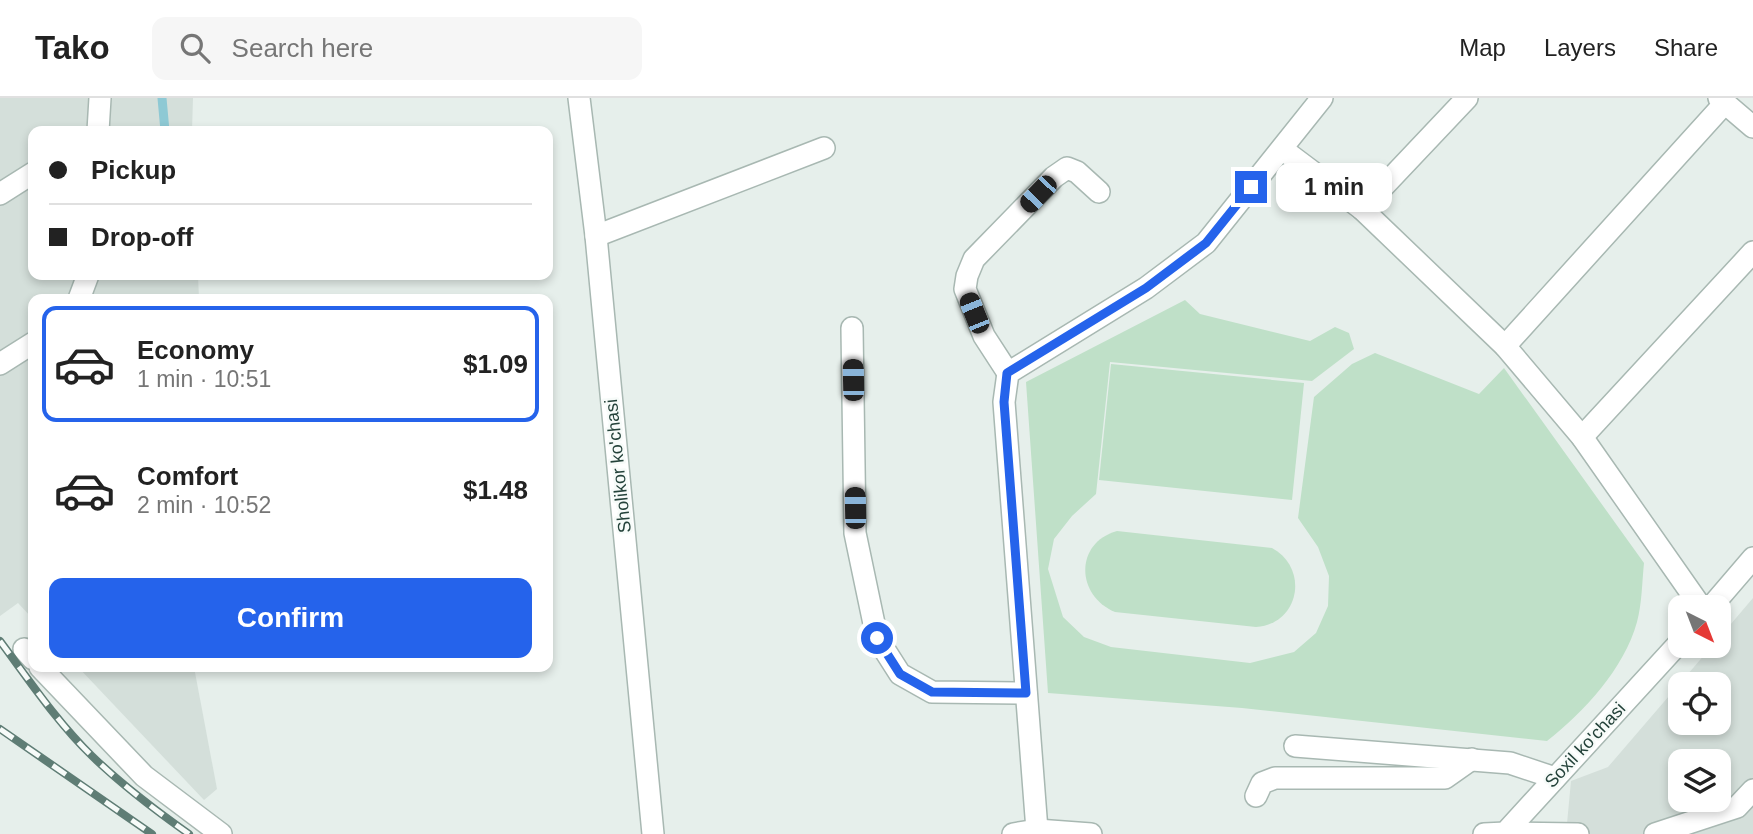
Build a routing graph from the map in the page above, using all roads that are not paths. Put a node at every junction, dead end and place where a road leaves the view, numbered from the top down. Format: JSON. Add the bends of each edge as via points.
{"nodes":[{"id":1,"x":100,"y":98,"type":"edge"},
{"id":2,"x":579,"y":98,"type":"edge"},
{"id":3,"x":1322,"y":98,"type":"edge"},
{"id":4,"x":1468,"y":98,"type":"edge"},
{"id":5,"x":1722,"y":100,"type":"edge"},
{"id":6,"x":98,"y":126,"type":"edge"},
{"id":7,"x":1753,"y":127,"type":"edge"},
{"id":8,"x":824,"y":148,"type":"dead end"},
{"id":9,"x":1282,"y":149,"type":"junction"},
{"id":10,"x":28,"y":176,"type":"edge"},
{"id":11,"x":1099,"y":192,"type":"dead end"},
{"id":12,"x":0,"y":194,"type":"edge"},
{"id":13,"x":1362,"y":209,"type":"junction"},
{"id":14,"x":596,"y":236,"type":"junction"},
{"id":15,"x":1753,"y":252,"type":"edge"},
{"id":16,"x":852,"y":328,"type":"dead end"},
{"id":17,"x":28,"y":346,"type":"edge"},
{"id":18,"x":1505,"y":346,"type":"junction"},
{"id":19,"x":0,"y":364,"type":"edge"},
{"id":20,"x":1007,"y":373,"type":"junction"},
{"id":21,"x":1582,"y":437,"type":"junction"},
{"id":22,"x":1753,"y":558,"type":"edge"},
{"id":23,"x":1693,"y":595,"type":"edge"},
{"id":24,"x":1721,"y":595,"type":"edge"},
{"id":25,"x":1668,"y":655,"type":"edge"},
{"id":26,"x":45,"y":672,"type":"edge"},
{"id":27,"x":1026,"y":693,"type":"junction"},
{"id":28,"x":1296,"y":746,"type":"dead end"},
{"id":29,"x":1472,"y":759,"type":"junction"},
{"id":30,"x":1555,"y":778,"type":"junction"},
{"id":31,"x":1753,"y":790,"type":"edge"},
{"id":32,"x":1256,"y":796,"type":"dead end"},
{"id":33,"x":1037,"y":831,"type":"junction"},
{"id":34,"x":1494,"y":833,"type":"edge"},
{"id":35,"x":221,"y":834,"type":"edge"},
{"id":36,"x":653,"y":834,"type":"edge"},
{"id":37,"x":1013,"y":834,"type":"edge"},
{"id":38,"x":1091,"y":834,"type":"edge"},
{"id":39,"x":1578,"y":834,"type":"edge"},
{"id":40,"x":1655,"y":834,"type":"edge"}],
"edges":[{"from":1,"to":6,"type":"street"},
{"from":2,"to":14,"type":"street","name":"Sholikor ko'chasi"},
{"from":3,"to":9,"type":"street"},
{"from":4,"to":13,"type":"street"},
{"from":5,"to":7,"type":"street"},
{"from":5,"to":18,"type":"street"},
{"from":8,"to":14,"type":"street"},
{"from":9,"to":13,"type":"street"},
{"from":9,"to":20,"type":"street","via":[[1206,243],[1146,288]]},
{"from":10,"to":12,"type":"street"},
{"from":11,"to":20,"type":"street","via":[[1067,168],[974,259],[965,289],[984,336]]},
{"from":13,"to":18,"type":"street"},
{"from":14,"to":36,"type":"street","name":"Sholikor ko'chasi"},
{"from":15,"to":21,"type":"street"},
{"from":16,"to":27,"type":"street","via":[[855,533],[877,638],[900,674],[932,692]]},
{"from":17,"to":19,"type":"street"},
{"from":18,"to":21,"type":"street"},
{"from":20,"to":27,"type":"street","via":[[1004,402]]},
{"from":21,"to":23,"type":"street"},
{"from":22,"to":24,"type":"street"},
{"from":25,"to":30,"type":"street","name":"Soxil ko'chasi"},
{"from":26,"to":35,"type":"street","via":[[144,776]]},
{"from":27,"to":33,"type":"street"},
{"from":28,"to":29,"type":"street"},
{"from":29,"to":30,"type":"street","via":[[1510,763]]},
{"from":29,"to":32,"type":"street","via":[[1445,778],[1275,778],[1262,783]]},
{"from":30,"to":34,"type":"street","name":"Soxil ko'chasi"},
{"from":31,"to":40,"type":"street","via":[[1737,807]]},
{"from":33,"to":37,"type":"street"},
{"from":33,"to":38,"type":"street"},
{"from":34,"to":39,"type":"street"}]}
